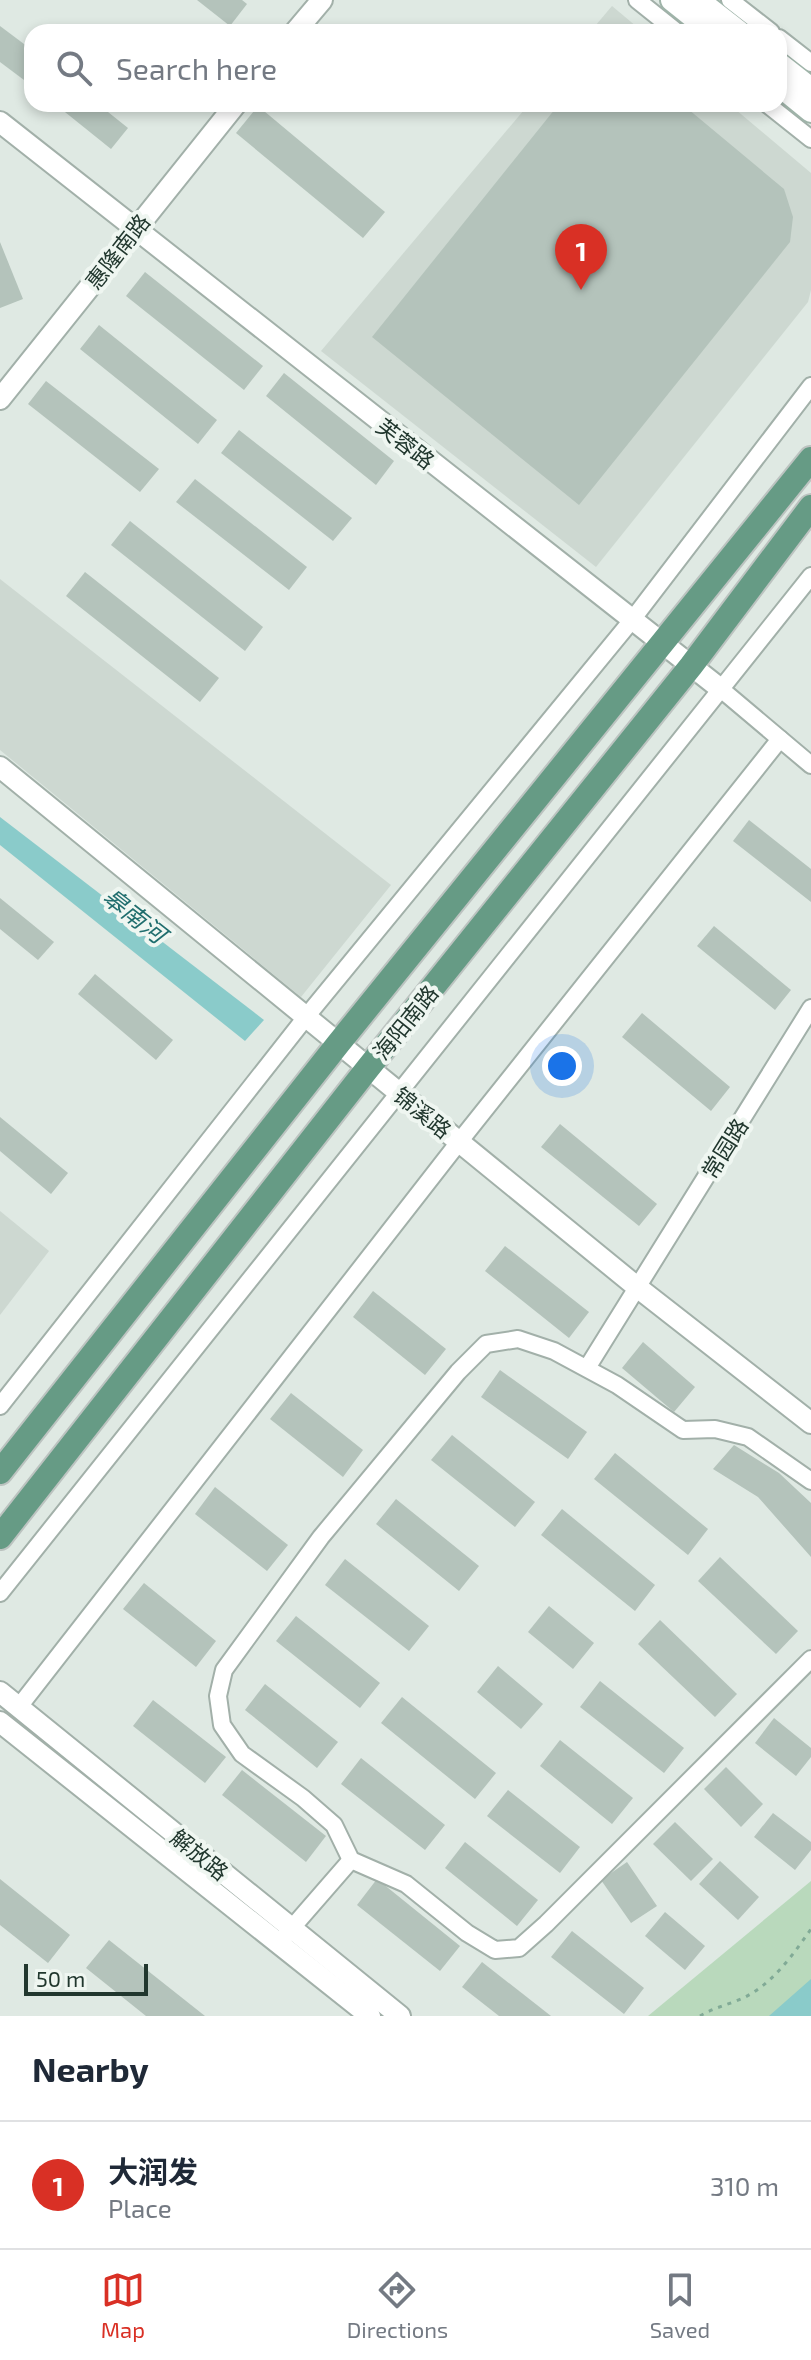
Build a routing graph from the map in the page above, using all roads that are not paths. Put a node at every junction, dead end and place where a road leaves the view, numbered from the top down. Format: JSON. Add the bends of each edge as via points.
{"nodes":[{"id":1,"x":322,"y":0,"type":"edge"},
{"id":2,"x":637,"y":0,"type":"edge"},
{"id":3,"x":672,"y":0,"type":"edge"},
{"id":4,"x":698,"y":0,"type":"edge"},
{"id":5,"x":730,"y":0,"type":"edge"},
{"id":6,"x":302,"y":24,"type":"edge"},
{"id":7,"x":667,"y":24,"type":"edge"},
{"id":8,"x":702,"y":24,"type":"edge"},
{"id":9,"x":729,"y":24,"type":"edge"},
{"id":10,"x":761,"y":24,"type":"edge"},
{"id":11,"x":787,"y":44,"type":"edge"},
{"id":12,"x":811,"y":63,"type":"edge"},
{"id":13,"x":787,"y":70,"type":"edge"},
{"id":14,"x":811,"y":89,"type":"edge"},
{"id":15,"x":787,"y":92,"type":"edge"},
{"id":16,"x":811,"y":111,"type":"edge"},
{"id":17,"x":229,"y":112,"type":"edge"},
{"id":18,"x":777,"y":112,"type":"edge"},
{"id":19,"x":0,"y":122,"type":"edge"},
{"id":20,"x":811,"y":139,"type":"edge"},
{"id":21,"x":134,"y":229,"type":"junction"},
{"id":22,"x":811,"y":386,"type":"edge"},
{"id":23,"x":0,"y":399,"type":"edge"},
{"id":24,"x":811,"y":459,"type":"edge"},
{"id":25,"x":811,"y":507,"type":"edge"},
{"id":26,"x":811,"y":576,"type":"edge"},
{"id":27,"x":632,"y":620,"type":"junction"},
{"id":28,"x":663,"y":643,"type":"junction"},
{"id":29,"x":691,"y":666,"type":"junction"},
{"id":30,"x":722,"y":690,"type":"junction"},
{"id":31,"x":780,"y":739,"type":"junction"},
{"id":32,"x":811,"y":765,"type":"edge"},
{"id":33,"x":0,"y":767,"type":"edge"},
{"id":34,"x":811,"y":1008,"type":"edge"},
{"id":35,"x":306,"y":1017,"type":"junction"},
{"id":36,"x":338,"y":1044,"type":"junction"},
{"id":37,"x":368,"y":1068,"type":"junction"},
{"id":38,"x":399,"y":1093,"type":"junction"},
{"id":39,"x":459,"y":1142,"type":"junction"},
{"id":40,"x":637,"y":1287,"type":"junction"},
{"id":41,"x":587,"y":1368,"type":"junction"},
{"id":42,"x":0,"y":1406,"type":"edge"},
{"id":43,"x":811,"y":1423,"type":"edge"},
{"id":44,"x":0,"y":1472,"type":"edge"},
{"id":45,"x":811,"y":1481,"type":"edge"},
{"id":46,"x":0,"y":1537,"type":"edge"},
{"id":47,"x":0,"y":1593,"type":"edge"},
{"id":48,"x":811,"y":1659,"type":"edge"},
{"id":49,"x":0,"y":1692,"type":"edge"},
{"id":50,"x":18,"y":1708,"type":"junction"},
{"id":51,"x":0,"y":1722,"type":"edge"},
{"id":52,"x":351,"y":1860,"type":"junction"},
{"id":53,"x":286,"y":1936,"type":"junction"},
{"id":54,"x":370,"y":2016,"type":"edge"},
{"id":55,"x":400,"y":2016,"type":"edge"}],
"edges":[{"from":1,"to":6,"type":"street"},
{"from":2,"to":7,"type":"street"},
{"from":3,"to":8,"type":"main road"},
{"from":4,"to":9,"type":"main road"},
{"from":5,"to":10,"type":"street"},
{"from":11,"to":12,"type":"street"},
{"from":13,"to":14,"type":"main road"},
{"from":15,"to":16,"type":"main road"},
{"from":17,"to":21,"type":"street","name":"惠隆南路"},
{"from":18,"to":20,"type":"street"},
{"from":19,"to":21,"type":"street","name":"芙蓉路"},
{"from":21,"to":23,"type":"street","name":"惠隆南路"},
{"from":21,"to":27,"type":"street","name":"芙蓉路"},
{"from":22,"to":27,"type":"street"},
{"from":24,"to":28,"type":"main road","name":"海阳南路"},
{"from":25,"to":29,"type":"main road","name":"海阳南路"},
{"from":26,"to":30,"type":"street"},
{"from":27,"to":28,"type":"street","name":"芙蓉路"},
{"from":27,"to":35,"type":"street"},
{"from":28,"to":29,"type":"street","name":"芙蓉路"},
{"from":28,"to":36,"type":"main road","name":"海阳南路"},
{"from":29,"to":30,"type":"street","name":"芙蓉路"},
{"from":29,"to":37,"type":"main road","name":"海阳南路"},
{"from":30,"to":31,"type":"street","name":"芙蓉路"},
{"from":30,"to":38,"type":"street"},
{"from":31,"to":32,"type":"street","name":"芙蓉路"},
{"from":31,"to":39,"type":"street"},
{"from":33,"to":35,"type":"street","name":"锦溪路"},
{"from":34,"to":40,"type":"street","name":"常园路"},
{"from":35,"to":36,"type":"street","name":"锦溪路"},
{"from":35,"to":42,"type":"street"},
{"from":36,"to":37,"type":"street","name":"锦溪路"},
{"from":36,"to":44,"type":"main road","name":"海阳南路"},
{"from":37,"to":38,"type":"street","name":"锦溪路"},
{"from":37,"to":46,"type":"main road","name":"海阳南路"},
{"from":38,"to":39,"type":"street","name":"锦溪路"},
{"from":38,"to":47,"type":"street"},
{"from":39,"to":40,"type":"street","name":"锦溪路"},
{"from":39,"to":50,"type":"street"},
{"from":40,"to":41,"type":"street","name":"常园路"},
{"from":40,"to":43,"type":"street","name":"锦溪路"},
{"from":41,"to":45,"type":"street","via":[[683,1430],[715,1429],[748,1437]]},
{"from":41,"to":52,"type":"street","via":[[518,1339],[486,1344],[321,1537],[224,1670],[218,1696],[222,1725],[242,1754],[334,1825]]},
{"from":48,"to":52,"type":"street","via":[[519,1948],[495,1950],[406,1884]]},
{"from":49,"to":50,"type":"street","name":"解放路"},
{"from":50,"to":53,"type":"street","name":"解放路"},
{"from":51,"to":53,"type":"street","name":"解放路"},
{"from":52,"to":53,"type":"street"},
{"from":53,"to":54,"type":"street","name":"解放路"},
{"from":53,"to":55,"type":"street","name":"解放路"}]}
